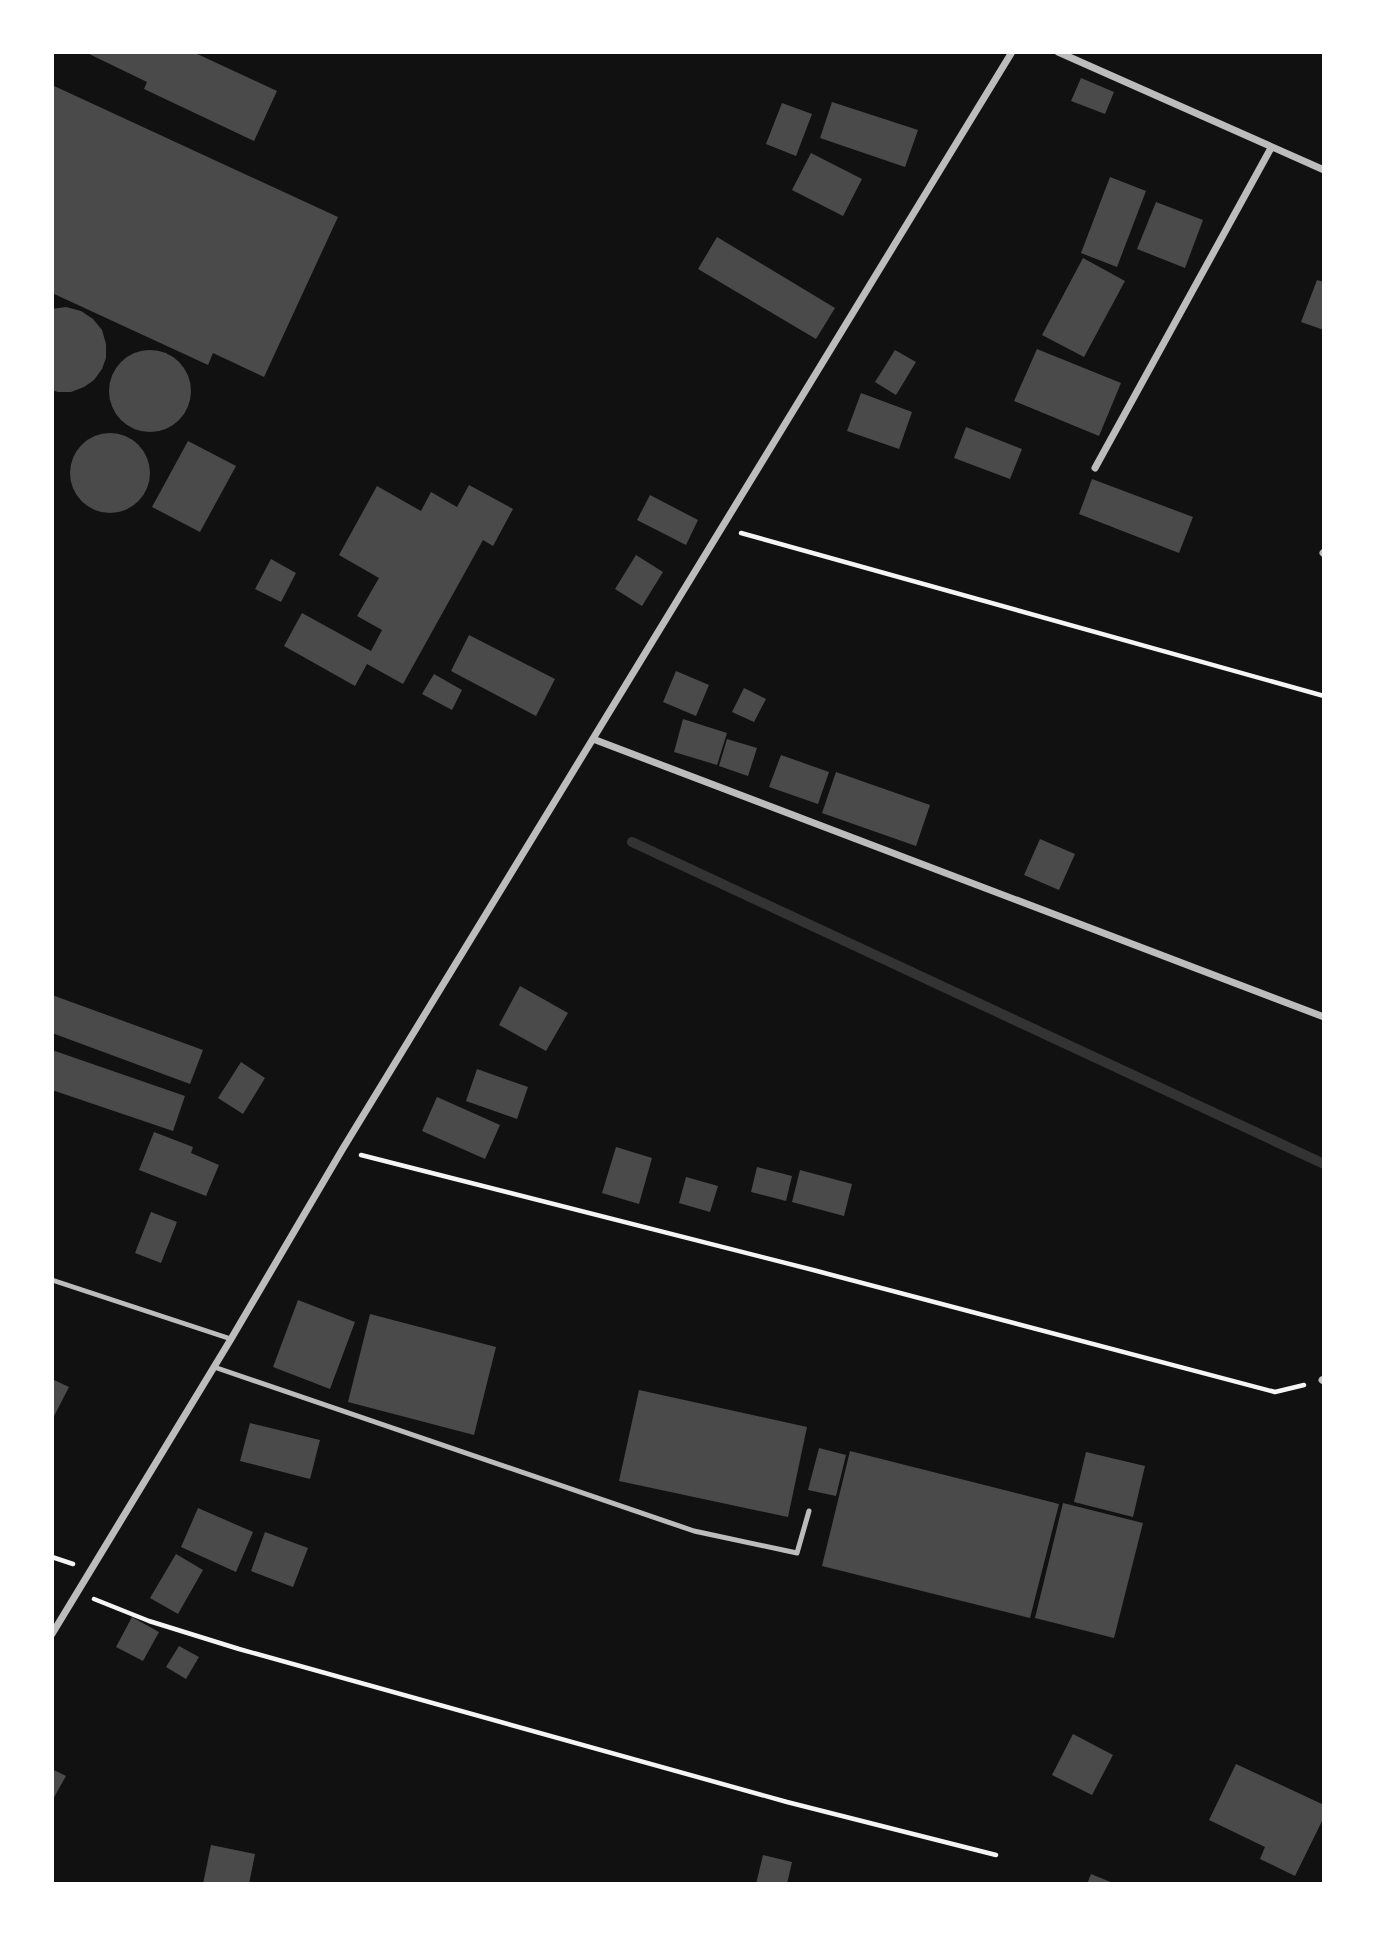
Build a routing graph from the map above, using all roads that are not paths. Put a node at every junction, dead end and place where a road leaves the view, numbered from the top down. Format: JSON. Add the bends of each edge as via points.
{"nodes":[{"id":1,"x":1012,"y":52,"type":"edge"},
{"id":2,"x":1058,"y":52,"type":"edge"},
{"id":3,"x":1271,"y":148,"type":"junction"},
{"id":4,"x":1324,"y":170,"type":"edge"},
{"id":5,"x":1095,"y":468,"type":"dead end"},
{"id":6,"x":593,"y":738,"type":"junction"},
{"id":7,"x":1324,"y":1017,"type":"edge"},
{"id":8,"x":52,"y":1280,"type":"edge"},
{"id":9,"x":232,"y":1339,"type":"junction"},
{"id":10,"x":214,"y":1367,"type":"junction"},
{"id":11,"x":809,"y":1511,"type":"dead end"},
{"id":12,"x":52,"y":1634,"type":"edge"}],
"edges":[{"from":1,"to":6,"type":"street"},
{"from":2,"to":3,"type":"street"},
{"from":3,"to":4,"type":"street"},
{"from":3,"to":5,"type":"street"},
{"from":6,"to":7,"type":"street"},
{"from":6,"to":9,"type":"street"},
{"from":8,"to":9,"type":"lane"},
{"from":9,"to":10,"type":"street"},
{"from":10,"to":11,"type":"lane","via":[[694,1531],[797,1553]]},
{"from":10,"to":12,"type":"street"}]}
